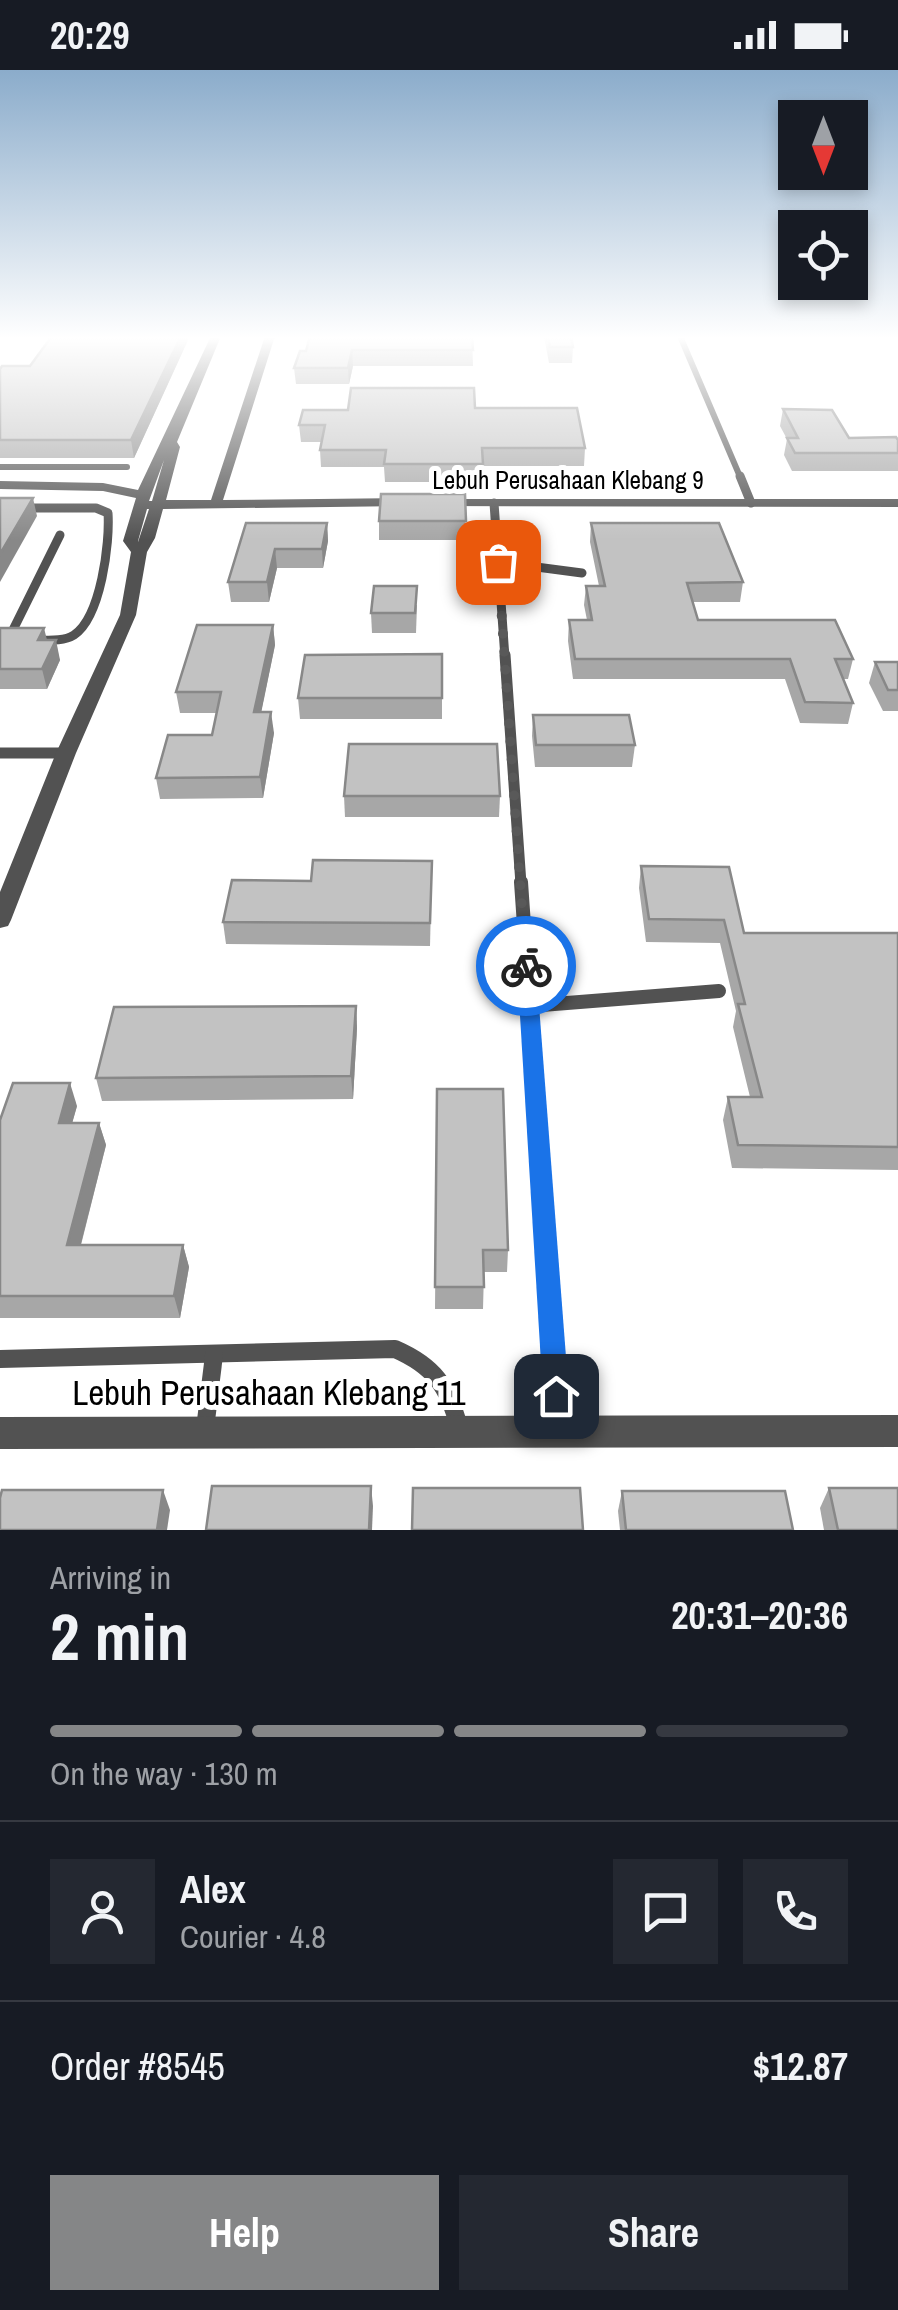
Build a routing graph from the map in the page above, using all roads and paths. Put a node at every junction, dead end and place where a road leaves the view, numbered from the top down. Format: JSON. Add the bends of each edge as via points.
{"nodes":[{"id":1,"x":186,"y":404,"type":"edge"},
{"id":2,"x":248,"y":404,"type":"edge"},
{"id":3,"x":709,"y":404,"type":"edge"},
{"id":4,"x":170,"y":442,"type":"junction"},
{"id":5,"x":0,"y":466,"type":"edge"},
{"id":6,"x":127,"y":467,"type":"dead end"},
{"id":7,"x":149,"y":478,"type":"junction"},
{"id":8,"x":0,"y":486,"type":"edge"},
{"id":9,"x":20,"y":486,"type":"junction"},
{"id":10,"x":103,"y":487,"type":"junction"},
{"id":11,"x":217,"y":499,"type":"junction"},
{"id":12,"x":147,"y":501,"type":"junction"},
{"id":13,"x":238,"y":502,"type":"junction"},
{"id":14,"x":494,"y":502,"type":"junction"},
{"id":15,"x":751,"y":503,"type":"junction"},
{"id":16,"x":898,"y":503,"type":"edge"},
{"id":17,"x":3,"y":508,"type":"edge"},
{"id":18,"x":60,"y":535,"type":"dead end"},
{"id":19,"x":498,"y":562,"type":"junction"},
{"id":20,"x":582,"y":573,"type":"dead end"},
{"id":21,"x":4,"y":640,"type":"edge"},
{"id":22,"x":0,"y":753,"type":"edge"},
{"id":23,"x":66,"y":753,"type":"junction"},
{"id":24,"x":0,"y":920,"type":"edge"},
{"id":25,"x":718,"y":991,"type":"dead end"},
{"id":26,"x":529,"y":1006,"type":"junction"},
{"id":27,"x":214,"y":1356,"type":"junction"},
{"id":28,"x":0,"y":1359,"type":"edge"},
{"id":29,"x":898,"y":1430,"type":"edge"},
{"id":30,"x":460,"y":1431,"type":"junction"},
{"id":31,"x":559,"y":1431,"type":"junction"},
{"id":32,"x":0,"y":1432,"type":"edge"},
{"id":33,"x":205,"y":1433,"type":"junction"}],
"edges":[{"from":1,"to":4,"type":"street"},
{"from":2,"to":11,"type":"street"},
{"from":3,"to":15,"type":"lane"},
{"from":4,"to":7,"type":"street"},
{"from":4,"to":12,"type":"street","via":[[174,447]]},
{"from":5,"to":6,"type":"lane"},
{"from":7,"to":10,"type":"street"},
{"from":7,"to":12,"type":"street"},
{"from":8,"to":9,"type":"street"},
{"from":9,"to":10,"type":"street"},
{"from":9,"to":17,"type":"lane"},
{"from":10,"to":12,"type":"street"},
{"from":11,"to":12,"type":"street","name":"Lebuh Perusahaan Klebang 9"},
{"from":11,"to":13,"type":"street","name":"Lebuh Perusahaan Klebang 9"},
{"from":12,"to":13,"type":"street","name":"Lebuh Perusahaan Klebang 9"},
{"from":12,"to":23,"type":"street","via":[[130,541],[140,552],[128,615]]},
{"from":13,"to":14,"type":"street","name":"Lebuh Perusahaan Klebang 9"},
{"from":14,"to":15,"type":"street","name":"Lebuh Perusahaan Klebang 9"},
{"from":14,"to":19,"type":"lane"},
{"from":15,"to":16,"type":"street","name":"Lebuh Perusahaan Klebang 9"},
{"from":17,"to":21,"type":"lane","via":[[100,508],[111,528],[100,586],[77,634]]},
{"from":18,"to":21,"type":"lane"},
{"from":19,"to":20,"type":"lane"},
{"from":19,"to":26,"type":"lane"},
{"from":22,"to":23,"type":"lane"},
{"from":23,"to":24,"type":"street"},
{"from":25,"to":26,"type":"lane"},
{"from":26,"to":31,"type":"lane"},
{"from":27,"to":28,"type":"lane"},
{"from":27,"to":30,"type":"lane","via":[[394,1350],[430,1364],[449,1388]]},
{"from":27,"to":33,"type":"lane"},
{"from":29,"to":31,"type":"street","name":"Lebuh Perusahaan Klebang 11"},
{"from":30,"to":31,"type":"street","name":"Lebuh Perusahaan Klebang 11"},
{"from":30,"to":33,"type":"street","name":"Lebuh Perusahaan Klebang 11"},
{"from":32,"to":33,"type":"street","name":"Lebuh Perusahaan Klebang 11"}]}
